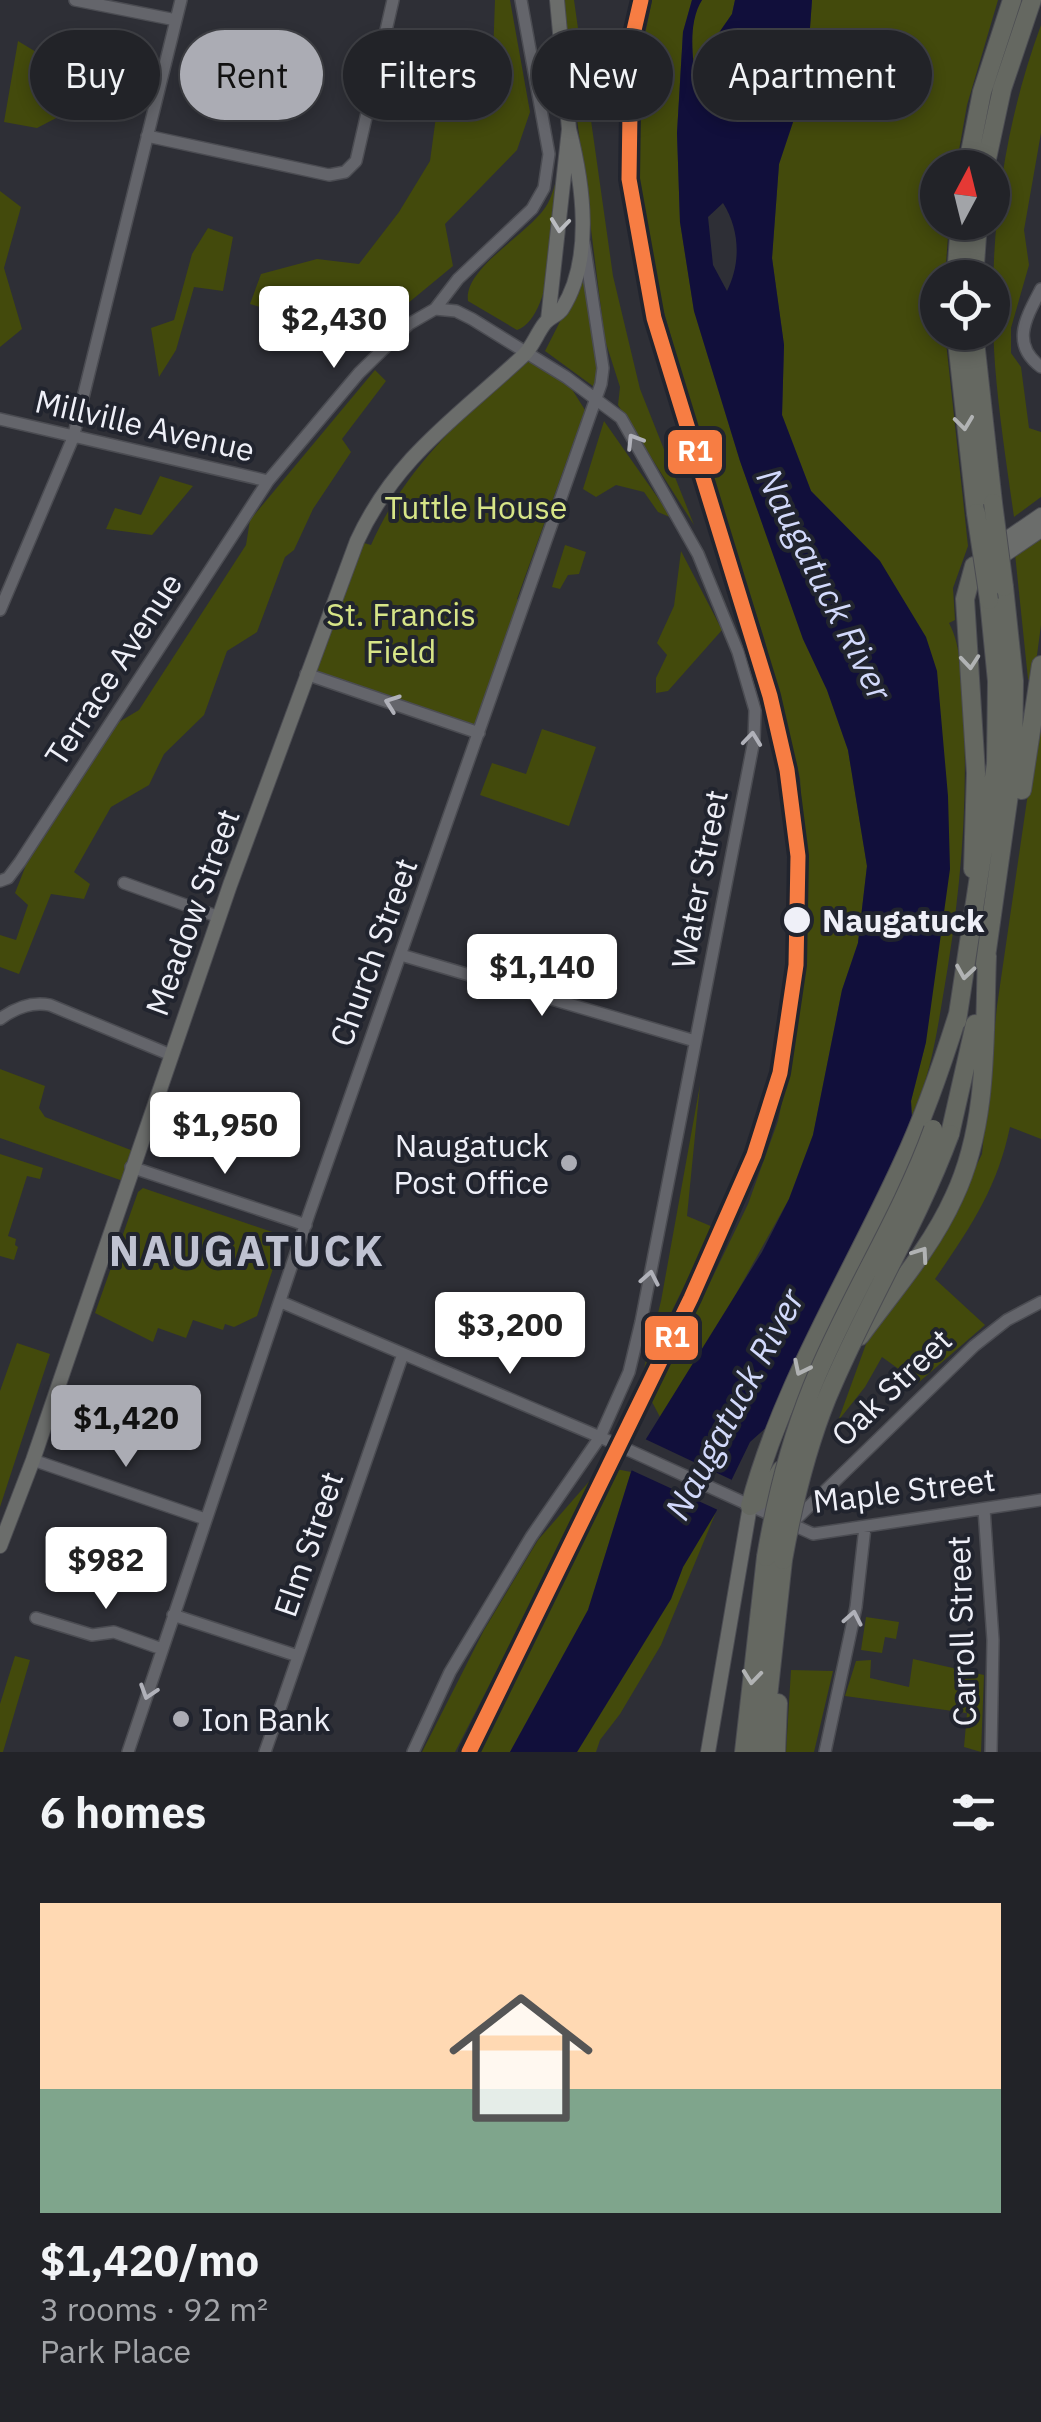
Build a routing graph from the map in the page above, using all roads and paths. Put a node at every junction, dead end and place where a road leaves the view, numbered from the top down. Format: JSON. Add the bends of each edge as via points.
{"nodes":[{"id":1,"x":75,"y":0,"type":"edge"},
{"id":2,"x":181,"y":0,"type":"edge"},
{"id":3,"x":393,"y":0,"type":"edge"},
{"id":4,"x":521,"y":0,"type":"edge"},
{"id":5,"x":556,"y":0,"type":"edge"},
{"id":6,"x":1012,"y":0,"type":"edge"},
{"id":7,"x":1032,"y":0,"type":"edge"},
{"id":8,"x":176,"y":20,"type":"junction"},
{"id":9,"x":569,"y":130,"type":"junction"},
{"id":10,"x":146,"y":136,"type":"junction"},
{"id":11,"x":971,"y":150,"type":"edge"},
{"id":12,"x":989,"y":150,"type":"edge"},
{"id":13,"x":583,"y":236,"type":"junction"},
{"id":14,"x":1041,"y":289,"type":"edge"},
{"id":15,"x":435,"y":309,"type":"junction"},
{"id":16,"x":548,"y":320,"type":"junction"},
{"id":17,"x":959,"y":350,"type":"edge"},
{"id":18,"x":975,"y":350,"type":"edge"},
{"id":19,"x":527,"y":352,"type":"junction"},
{"id":20,"x":1041,"y":367,"type":"edge"},
{"id":21,"x":596,"y":398,"type":"junction"},
{"id":22,"x":0,"y":420,"type":"edge"},
{"id":23,"x":73,"y":438,"type":"junction"},
{"id":24,"x":268,"y":481,"type":"junction"},
{"id":25,"x":984,"y":508,"type":"junction"},
{"id":26,"x":1040,"y":519,"type":"edge"},
{"id":27,"x":974,"y":566,"type":"joint"},
{"id":28,"x":0,"y":610,"type":"edge"},
{"id":29,"x":1041,"y":665,"type":"edge"},
{"id":30,"x":306,"y":674,"type":"junction"},
{"id":31,"x":479,"y":733,"type":"junction"},
{"id":32,"x":0,"y":882,"type":"edge"},
{"id":33,"x":124,"y":884,"type":"dead end"},
{"id":34,"x":997,"y":892,"type":"junction"},
{"id":35,"x":219,"y":917,"type":"junction"},
{"id":36,"x":972,"y":932,"type":"junction"},
{"id":37,"x":401,"y":955,"type":"junction"},
{"id":38,"x":986,"y":956,"type":"junction"},
{"id":39,"x":0,"y":1019,"type":"edge"},
{"id":40,"x":695,"y":1040,"type":"junction"},
{"id":41,"x":171,"y":1055,"type":"junction"},
{"id":42,"x":934,"y":1129,"type":"junction"},
{"id":43,"x":131,"y":1168,"type":"junction"},
{"id":44,"x":306,"y":1225,"type":"junction"},
{"id":45,"x":281,"y":1302,"type":"junction"},
{"id":46,"x":1041,"y":1302,"type":"edge"},
{"id":47,"x":402,"y":1354,"type":"junction"},
{"id":48,"x":600,"y":1438,"type":"junction"},
{"id":49,"x":33,"y":1460,"type":"junction"},
{"id":50,"x":1041,"y":1500,"type":"edge"},
{"id":51,"x":750,"y":1506,"type":"junction"},
{"id":52,"x":984,"y":1509,"type":"junction"},
{"id":53,"x":205,"y":1520,"type":"junction"},
{"id":54,"x":791,"y":1526,"type":"junction"},
{"id":55,"x":866,"y":1527,"type":"junction"},
{"id":56,"x":0,"y":1546,"type":"edge"},
{"id":57,"x":774,"y":1558,"type":"junction"},
{"id":58,"x":173,"y":1615,"type":"junction"},
{"id":59,"x":36,"y":1618,"type":"dead end"},
{"id":60,"x":162,"y":1649,"type":"junction"},
{"id":61,"x":298,"y":1656,"type":"junction"},
{"id":62,"x":128,"y":1752,"type":"edge"},
{"id":63,"x":264,"y":1752,"type":"edge"},
{"id":64,"x":413,"y":1752,"type":"edge"},
{"id":65,"x":708,"y":1752,"type":"edge"},
{"id":66,"x":744,"y":1752,"type":"edge"},
{"id":67,"x":762,"y":1752,"type":"edge"},
{"id":68,"x":776,"y":1752,"type":"edge"},
{"id":69,"x":825,"y":1752,"type":"edge"},
{"id":70,"x":991,"y":1752,"type":"edge"}],
"edges":[{"from":1,"to":8,"type":"street"},
{"from":2,"to":8,"type":"street"},
{"from":3,"to":10,"type":"street","via":[[356,161],[345,172],[329,175]]},
{"from":4,"to":15,"type":"street","name":"Millville Avenue","via":[[549,154],[544,188],[532,209]]},
{"from":5,"to":9,"type":"main road"},
{"from":6,"to":11,"type":"highway"},
{"from":7,"to":12,"type":"highway"},
{"from":8,"to":10,"type":"street"},
{"from":9,"to":13,"type":"main road"},
{"from":9,"to":16,"type":"main road","one_way":true},
{"from":10,"to":23,"type":"street"},
{"from":13,"to":16,"type":"main road","via":[[566,301]]},
{"from":13,"to":21,"type":"street","via":[[603,368]]},
{"from":14,"to":20,"type":"street","via":[[1024,321],[1022,342]]},
{"from":15,"to":19,"type":"street","via":[[456,311]]},
{"from":15,"to":24,"type":"street","name":"Millville Avenue","via":[[409,324],[359,373]]},
{"from":16,"to":19,"type":"main road"},
{"from":17,"to":25,"type":"highway","one_way":true},
{"from":18,"to":25,"type":"highway"},
{"from":19,"to":21,"type":"street"},
{"from":19,"to":30,"type":"main road","name":"Meadow Street","via":[[416,450],[382,492]]},
{"from":21,"to":31,"type":"street","name":"Church Street"},
{"from":40,"to":21,"type":"street","name":"Water Street","one_way":true,"via":[[755,710],[698,554],[620,418]]},
{"from":22,"to":23,"type":"street","name":"Millville Avenue"},
{"from":23,"to":24,"type":"street","name":"Millville Avenue"},
{"from":23,"to":28,"type":"street"},
{"from":24,"to":32,"type":"street","name":"Terrace Avenue","via":[[20,862]]},
{"from":25,"to":34,"type":"highway","bridge":true,"via":[[1004,587],[1015,722]]},
{"from":25,"to":36,"type":"highway","bridge":true,"via":[[996,764]]},
{"from":26,"to":27,"type":"main road","via":[[990,564]]},
{"from":27,"to":36,"type":"highway","one_way":true,"via":[[965,599],[976,773]]},
{"from":29,"to":34,"type":"highway","via":[[1022,790]]},
{"from":31,"to":30,"type":"street","one_way":true},
{"from":30,"to":35,"type":"main road","name":"Meadow Street"},
{"from":31,"to":37,"type":"street","name":"Church Street"},
{"from":33,"to":35,"type":"street"},
{"from":34,"to":38,"type":"highway"},
{"from":35,"to":41,"type":"main road","name":"Meadow Street"},
{"from":36,"to":42,"type":"highway","one_way":true},
{"from":37,"to":40,"type":"street"},
{"from":37,"to":44,"type":"street","name":"Church Street"},
{"from":38,"to":42,"type":"highway","via":[[969,1061]]},
{"from":51,"to":38,"type":"highway","one_way":true,"via":[[770,1491],[830,1378],[955,1196],[978,1110]]},
{"from":39,"to":41,"type":"street","via":[[39,1002]]},
{"from":48,"to":40,"type":"street","name":"Water Street","one_way":true,"via":[[636,1346]]},
{"from":41,"to":43,"type":"main road","name":"Meadow Street"},
{"from":42,"to":51,"type":"highway","one_way":true,"via":[[770,1440]]},
{"from":42,"to":57,"type":"highway","bridge":true,"via":[[920,1208],[828,1397]]},
{"from":43,"to":44,"type":"street"},
{"from":43,"to":49,"type":"main road","name":"Meadow Street"},
{"from":44,"to":45,"type":"street","name":"Church Street"},
{"from":45,"to":47,"type":"street","name":"Maple Street"},
{"from":45,"to":53,"type":"street","name":"Church Street"},
{"from":46,"to":54,"type":"street","name":"Oak Street","via":[[974,1346]]},
{"from":47,"to":48,"type":"street","name":"Maple Street"},
{"from":47,"to":61,"type":"street","name":"Elm Street"},
{"from":48,"to":51,"type":"street","name":"Maple Street"},
{"from":48,"to":64,"type":"street","name":"Water Street","via":[[531,1536],[450,1672]]},
{"from":49,"to":53,"type":"street"},
{"from":49,"to":56,"type":"main road","name":"Meadow Street"},
{"from":50,"to":52,"type":"street","name":"Maple Street"},
{"from":51,"to":54,"type":"street","name":"Maple Street"},
{"from":51,"to":65,"type":"main road"},
{"from":52,"to":55,"type":"street","name":"Maple Street"},
{"from":52,"to":70,"type":"street","name":"Carroll Street","via":[[994,1640]]},
{"from":53,"to":58,"type":"street","name":"Church Street"},
{"from":54,"to":55,"type":"street","name":"Maple Street","via":[[820,1534]]},
{"from":69,"to":55,"type":"street","one_way":true},
{"from":57,"to":66,"type":"highway","one_way":true},
{"from":57,"to":67,"type":"highway"},
{"from":57,"to":68,"type":"highway"},
{"from":58,"to":60,"type":"street","name":"Church Street"},
{"from":58,"to":61,"type":"street"},
{"from":59,"to":60,"type":"street","via":[[92,1635],[114,1632]]},
{"from":60,"to":62,"type":"street","name":"Church Street","one_way":true},
{"from":61,"to":63,"type":"street","name":"Elm Street"}]}
